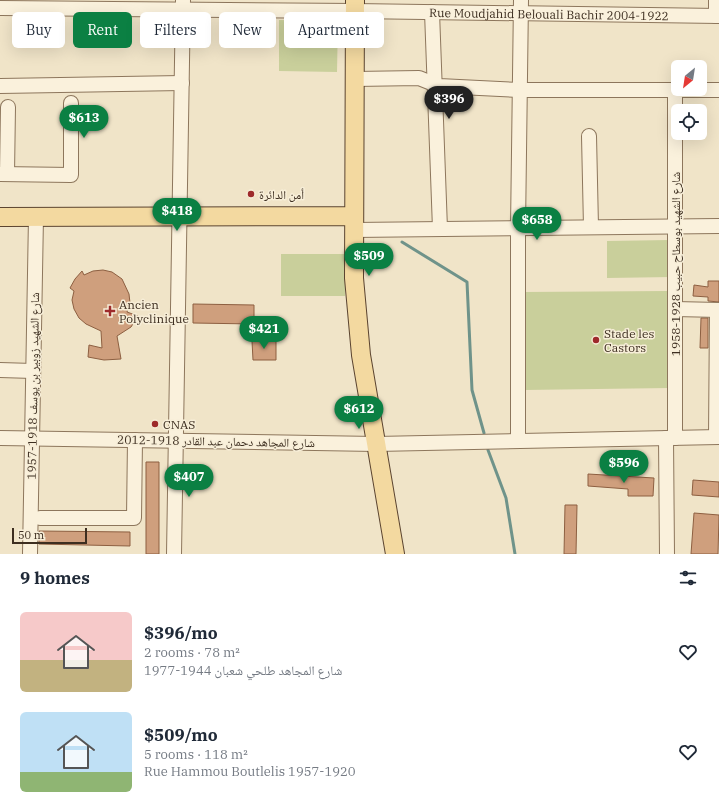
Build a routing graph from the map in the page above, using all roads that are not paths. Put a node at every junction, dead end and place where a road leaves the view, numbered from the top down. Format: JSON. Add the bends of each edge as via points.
{"nodes":[{"id":1,"x":716,"y":0,"type":"edge"},
{"id":2,"x":183,"y":4,"type":"edge"},
{"id":3,"x":355,"y":5,"type":"edge"},
{"id":4,"x":521,"y":7,"type":"edge"},
{"id":5,"x":0,"y":8,"type":"edge"},
{"id":6,"x":432,"y":12,"type":"junction"},
{"id":7,"x":717,"y":16,"type":"edge"},
{"id":8,"x":355,"y":79,"type":"junction"},
{"id":9,"x":182,"y":83,"type":"junction"},
{"id":10,"x":434,"y":84,"type":"junction"},
{"id":11,"x":0,"y":86,"type":"edge"},
{"id":12,"x":520,"y":90,"type":"junction"},
{"id":13,"x":671,"y":90,"type":"edge"},
{"id":14,"x":707,"y":90,"type":"edge"},
{"id":15,"x":719,"y":90,"type":"edge"},
{"id":16,"x":675,"y":96,"type":"edge"},
{"id":17,"x":71,"y":103,"type":"dead end"},
{"id":18,"x":8,"y":107,"type":"dead end"},
{"id":19,"x":589,"y":136,"type":"dead end"},
{"id":20,"x":4,"y":174,"type":"edge"},
{"id":21,"x":0,"y":217,"type":"edge"},
{"id":22,"x":36,"y":217,"type":"junction"},
{"id":23,"x":181,"y":217,"type":"junction"},
{"id":24,"x":354,"y":223,"type":"junction"},
{"id":25,"x":675,"y":226,"type":"junction"},
{"id":26,"x":719,"y":226,"type":"edge"},
{"id":27,"x":591,"y":227,"type":"junction"},
{"id":28,"x":518,"y":228,"type":"junction"},
{"id":29,"x":440,"y":229,"type":"junction"},
{"id":30,"x":675,"y":309,"type":"junction"},
{"id":31,"x":718,"y":310,"type":"edge"},
{"id":32,"x":0,"y":370,"type":"edge"},
{"id":33,"x":33,"y":371,"type":"junction"},
{"id":34,"x":717,"y":437,"type":"edge"},
{"id":35,"x":0,"y":438,"type":"edge"},
{"id":36,"x":32,"y":438,"type":"junction"},
{"id":37,"x":670,"y":438,"type":"junction"},
{"id":38,"x":135,"y":440,"type":"junction"},
{"id":39,"x":177,"y":441,"type":"junction"},
{"id":40,"x":518,"y":441,"type":"junction"},
{"id":41,"x":376,"y":444,"type":"junction"},
{"id":42,"x":40,"y":518,"type":"dead end"},
{"id":43,"x":30,"y":554,"type":"edge"},
{"id":44,"x":174,"y":554,"type":"edge"},
{"id":45,"x":395,"y":554,"type":"edge"},
{"id":46,"x":667,"y":554,"type":"edge"}],
"edges":[{"from":1,"to":7,"type":"street"},
{"from":2,"to":3,"type":"street","name":"Rue Moudjahid Belouali Bachir 2004-1922"},
{"from":2,"to":5,"type":"street","name":"Rue Moudjahid Belouali Bachir 2004-1922"},
{"from":2,"to":9,"type":"street"},
{"from":3,"to":6,"type":"street","name":"Rue Moudjahid Belouali Bachir 2004-1922"},
{"from":3,"to":8,"type":"main road"},
{"from":4,"to":6,"type":"street","name":"Rue Moudjahid Belouali Bachir 2004-1922"},
{"from":4,"to":7,"type":"street","name":"Rue Moudjahid Belouali Bachir 2004-1922"},
{"from":4,"to":12,"type":"street"},
{"from":6,"to":10,"type":"street"},
{"from":8,"to":10,"type":"street","via":[[419,78]]},
{"from":8,"to":24,"type":"main road"},
{"from":9,"to":11,"type":"street"},
{"from":9,"to":23,"type":"street"},
{"from":10,"to":12,"type":"street"},
{"from":10,"to":29,"type":"street"},
{"from":12,"to":13,"type":"street"},
{"from":12,"to":28,"type":"street"},
{"from":14,"to":15,"type":"street"},
{"from":16,"to":25,"type":"street","name":"شارع الشهيد بوسطاح حبيب 1928-1958"},
{"from":17,"to":20,"type":"street","via":[[71,175]]},
{"from":18,"to":20,"type":"street"},
{"from":19,"to":27,"type":"street"},
{"from":21,"to":22,"type":"main road"},
{"from":22,"to":23,"type":"main road"},
{"from":22,"to":33,"type":"street","name":"شارع الشهيد زوبير بن يوسف 1918-1957"},
{"from":23,"to":24,"type":"main road"},
{"from":23,"to":39,"type":"street"},
{"from":24,"to":29,"type":"street"},
{"from":24,"to":41,"type":"main road","via":[[354,278],[361,355]]},
{"from":25,"to":26,"type":"street"},
{"from":25,"to":27,"type":"street"},
{"from":25,"to":30,"type":"street","name":"شارع الشهيد بوسطاح حبيب 1928-1958"},
{"from":27,"to":28,"type":"street"},
{"from":28,"to":29,"type":"street"},
{"from":28,"to":40,"type":"street"},
{"from":30,"to":31,"type":"street"},
{"from":30,"to":37,"type":"street","name":"شارع الشهيد بوسطاح حبيب 1928-1958"},
{"from":31,"to":34,"type":"street"},
{"from":32,"to":33,"type":"street"},
{"from":33,"to":36,"type":"street","name":"شارع الشهيد زوبير بن يوسف 1918-1957"},
{"from":34,"to":37,"type":"street","name":"شارع المجاهد دحمان عبد القادر 1918-2012"},
{"from":35,"to":36,"type":"street","name":"شارع المجاهد دحمان عبد القادر 1918-2012"},
{"from":36,"to":38,"type":"street","name":"شارع المجاهد دحمان عبد القادر 1918-2012"},
{"from":36,"to":43,"type":"street","name":"شارع الشهيد زوبير بن يوسف 1918-1957"},
{"from":37,"to":40,"type":"street","name":"شارع المجاهد دحمان عبد القادر 1918-2012"},
{"from":37,"to":46,"type":"street","name":"شارع الشهيد بوسطاح حبيب 1928-1958"},
{"from":38,"to":39,"type":"street","name":"شارع المجاهد دحمان عبد القادر 1918-2012"},
{"from":38,"to":42,"type":"street","via":[[134,518]]},
{"from":39,"to":41,"type":"street","name":"شارع المجاهد دحمان عبد القادر 1918-2012"},
{"from":39,"to":44,"type":"street"},
{"from":40,"to":41,"type":"street","name":"شارع المجاهد دحمان عبد القادر 1918-2012"},
{"from":41,"to":45,"type":"main road"}]}
